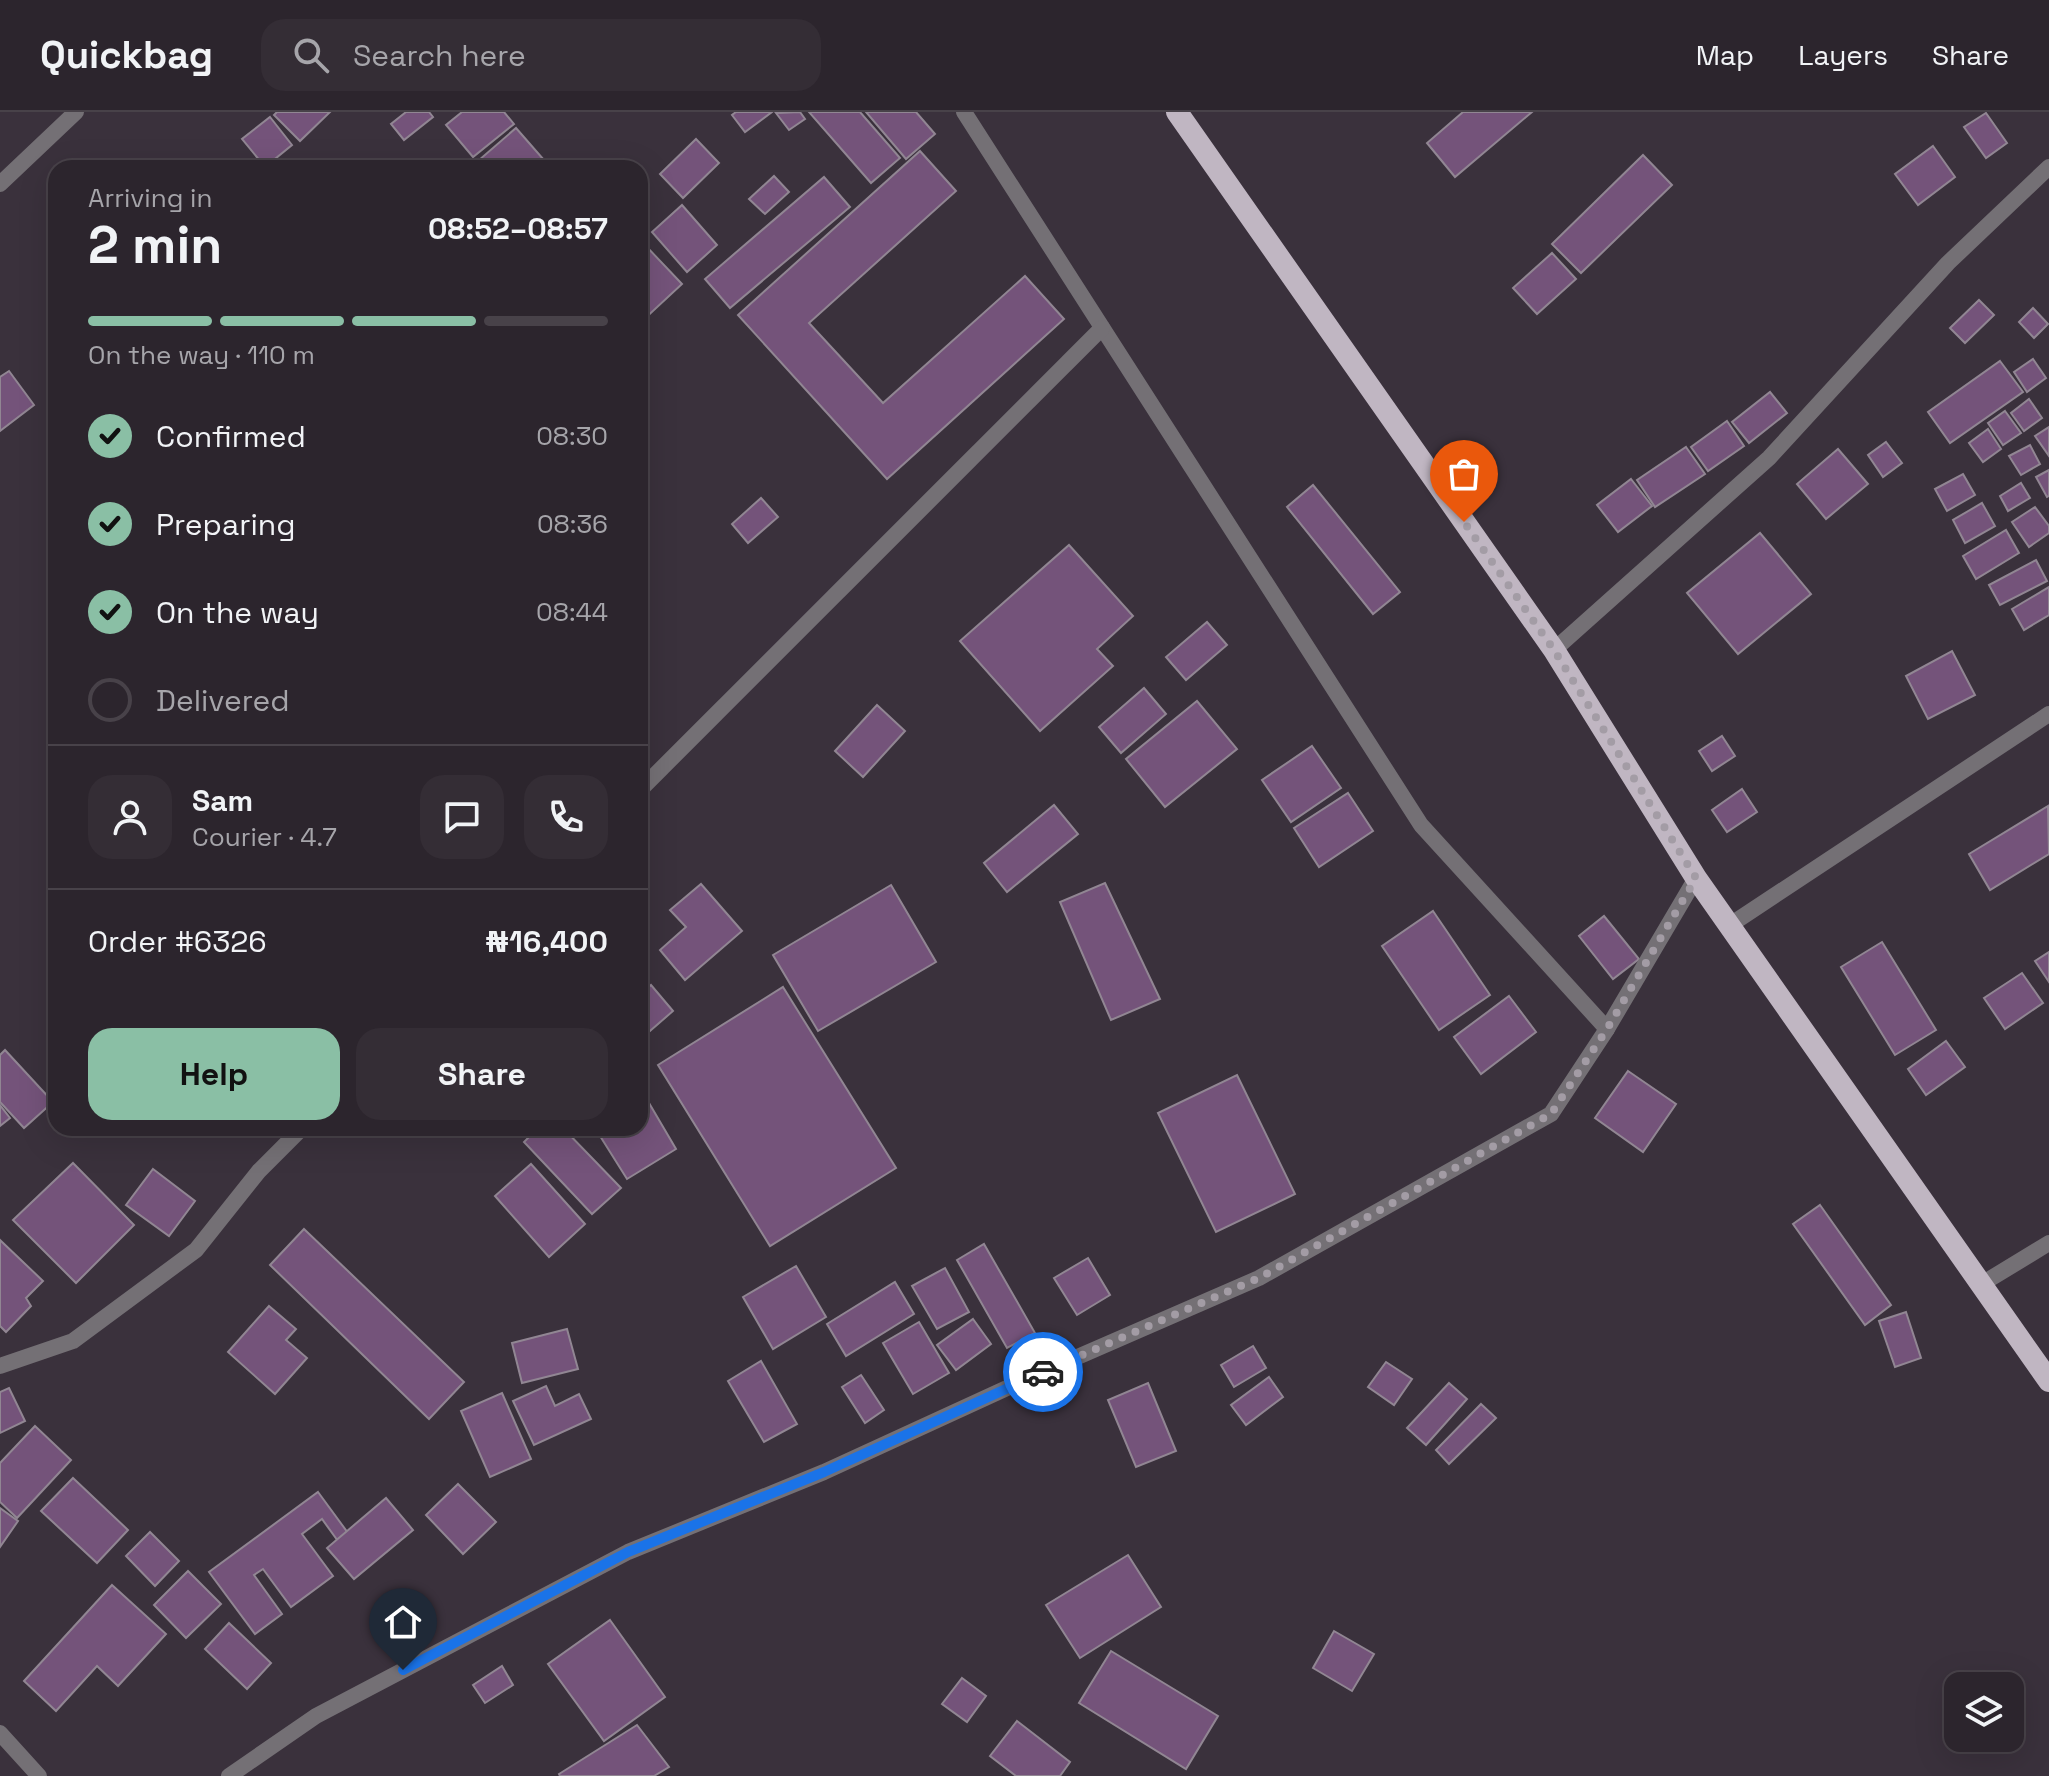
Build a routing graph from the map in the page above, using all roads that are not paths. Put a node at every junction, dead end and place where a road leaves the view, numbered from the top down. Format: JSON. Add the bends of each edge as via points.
{"nodes":[{"id":1,"x":76,"y":112,"type":"edge"},
{"id":2,"x":964,"y":112,"type":"edge"},
{"id":3,"x":1177,"y":112,"type":"edge"},
{"id":4,"x":2049,"y":167,"type":"edge"},
{"id":5,"x":0,"y":184,"type":"edge"},
{"id":6,"x":1102,"y":328,"type":"junction"},
{"id":7,"x":1554,"y":650,"type":"junction"},
{"id":8,"x":2049,"y":714,"type":"edge"},
{"id":9,"x":648,"y":782,"type":"edge"},
{"id":10,"x":1696,"y":878,"type":"junction"},
{"id":11,"x":1730,"y":925,"type":"junction"},
{"id":12,"x":1607,"y":1029,"type":"junction"},
{"id":13,"x":294,"y":1136,"type":"edge"},
{"id":14,"x":2049,"y":1243,"type":"edge"},
{"id":15,"x":1980,"y":1285,"type":"junction"},
{"id":16,"x":0,"y":1366,"type":"edge"},
{"id":17,"x":2049,"y":1381,"type":"edge"},
{"id":18,"x":0,"y":1733,"type":"edge"},
{"id":19,"x":39,"y":1776,"type":"edge"},
{"id":20,"x":229,"y":1776,"type":"edge"}],
"edges":[{"from":1,"to":5,"type":"street"},
{"from":2,"to":6,"type":"street"},
{"from":3,"to":7,"type":"highway"},
{"from":4,"to":7,"type":"street","via":[[1948,263],[1769,458]]},
{"from":6,"to":9,"type":"street"},
{"from":6,"to":12,"type":"street","via":[[1421,825]]},
{"from":7,"to":10,"type":"highway"},
{"from":8,"to":11,"type":"street"},
{"from":10,"to":11,"type":"highway"},
{"from":10,"to":12,"type":"street"},
{"from":11,"to":15,"type":"highway"},
{"from":12,"to":20,"type":"street","via":[[1551,1114],[1259,1278],[824,1472],[628,1552],[316,1716]]},
{"from":13,"to":16,"type":"street","via":[[196,1250],[73,1341]]},
{"from":14,"to":15,"type":"street"},
{"from":15,"to":17,"type":"highway"},
{"from":18,"to":19,"type":"street"}]}
